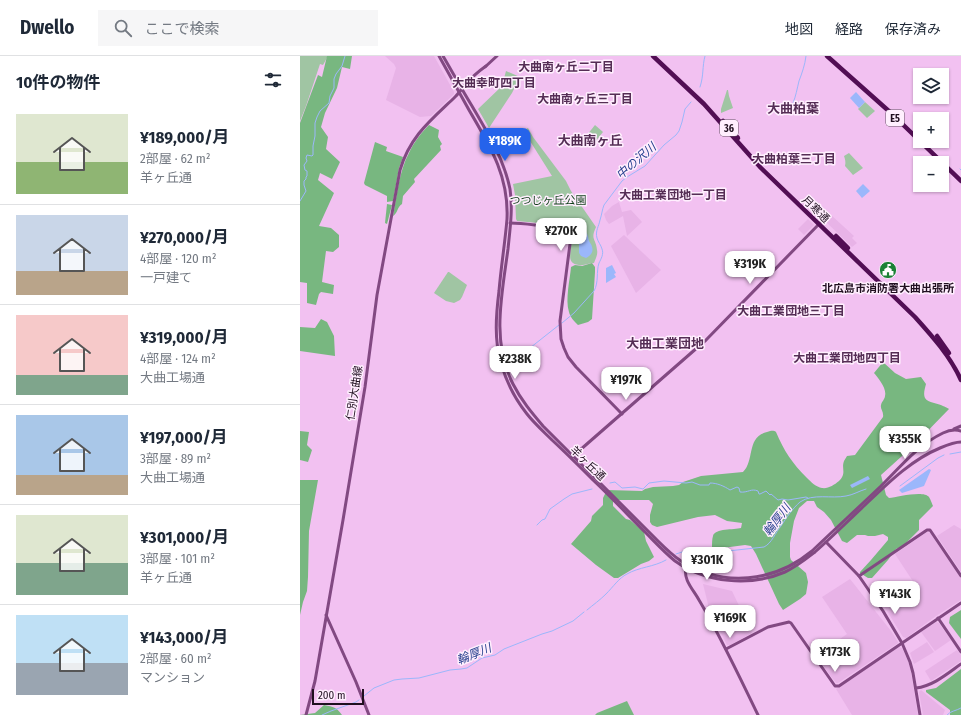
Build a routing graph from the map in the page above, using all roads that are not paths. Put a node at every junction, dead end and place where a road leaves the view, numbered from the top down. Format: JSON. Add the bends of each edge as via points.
{"nodes":[{"id":1,"x":439,"y":56,"type":"edge"},
{"id":2,"x":443,"y":56,"type":"edge"},
{"id":3,"x":497,"y":56,"type":"edge"},
{"id":4,"x":653,"y":56,"type":"edge"},
{"id":5,"x":657,"y":56,"type":"edge"},
{"id":6,"x":823,"y":56,"type":"edge"},
{"id":7,"x":827,"y":56,"type":"edge"},
{"id":8,"x":461,"y":91,"type":"junction"},
{"id":9,"x":932,"y":156,"type":"edge"},
{"id":10,"x":949,"y":173,"type":"edge"},
{"id":11,"x":961,"y":181,"type":"edge"},
{"id":12,"x":961,"y":185,"type":"edge"},
{"id":13,"x":509,"y":223,"type":"junction"},
{"id":14,"x":820,"y":223,"type":"junction"},
{"id":15,"x":961,"y":373,"type":"edge"},
{"id":16,"x":961,"y":380,"type":"edge"},
{"id":17,"x":622,"y":414,"type":"junction"},
{"id":18,"x":961,"y":426,"type":"edge"},
{"id":19,"x":950,"y":430,"type":"junction"},
{"id":20,"x":961,"y":431,"type":"edge"},
{"id":21,"x":961,"y":441,"type":"edge"},
{"id":22,"x":572,"y":457,"type":"junction"},
{"id":23,"x":825,"y":541,"type":"junction"},
{"id":24,"x":686,"y":566,"type":"junction"},
{"id":25,"x":859,"y":576,"type":"junction"},
{"id":26,"x":961,"y":576,"type":"edge"},
{"id":27,"x":961,"y":603,"type":"edge"},
{"id":28,"x":326,"y":615,"type":"junction"},
{"id":29,"x":938,"y":618,"type":"junction"},
{"id":30,"x":902,"y":643,"type":"junction"},
{"id":31,"x":726,"y":649,"type":"junction"},
{"id":32,"x":961,"y":652,"type":"edge"},
{"id":33,"x":961,"y":664,"type":"edge"},
{"id":34,"x":916,"y":688,"type":"junction"},
{"id":35,"x":306,"y":715,"type":"edge"},
{"id":36,"x":369,"y":715,"type":"edge"},
{"id":37,"x":758,"y":715,"type":"edge"},
{"id":38,"x":920,"y":715,"type":"edge"}],
"edges":[{"from":1,"to":8,"type":"main road","name":"羊ヶ丘通"},
{"from":2,"to":8,"type":"main road","name":"羊ヶ丘通"},
{"from":3,"to":8,"type":"main road","name":"仁別大曲線","via":[[464,85]]},
{"from":4,"to":14,"type":"highway","name":"月寒通","number":"36","via":[[704,104],[755,162]]},
{"from":5,"to":14,"type":"highway","name":"月寒通","number":"36","via":[[706,102],[760,163]]},
{"from":6,"to":9,"type":"highway","number":"E5"},
{"from":7,"to":11,"type":"highway","number":"E5"},
{"from":8,"to":13,"type":"main road","name":"羊ヶ丘通","via":[[500,168],[507,198]]},
{"from":8,"to":28,"type":"main road","name":"仁別大曲線","via":[[423,128],[407,151],[400,170],[377,295],[365,387]]},
{"from":10,"to":12,"type":"highway"},
{"from":13,"to":17,"type":"main road","via":[[552,226],[562,229],[567,234],[570,244],[560,321],[564,348],[576,367]]},
{"from":13,"to":22,"type":"main road","name":"羊ヶ丘通","via":[[496,313],[496,340],[500,362],[509,386],[527,415]]},
{"from":14,"to":15,"type":"highway","name":"月寒通","number":"36","via":[[918,316],[944,345]]},
{"from":14,"to":16,"type":"highway","name":"月寒通","number":"36","via":[[934,338]]},
{"from":14,"to":17,"type":"main road","via":[[706,340]]},
{"from":17,"to":22,"type":"main road"},
{"from":18,"to":19,"type":"main road","name":"羊ヶ丘通"},
{"from":19,"to":20,"type":"main road"},
{"from":19,"to":23,"type":"main road","name":"羊ヶ丘通","via":[[930,440],[909,457]]},
{"from":21,"to":23,"type":"main road","name":"羊ヶ丘通","via":[[935,450],[909,466]]},
{"from":22,"to":24,"type":"main road","name":"羊ヶ丘通","via":[[668,554]]},
{"from":23,"to":24,"type":"main road","name":"羊ヶ丘通","via":[[804,561],[786,571],[764,578],[725,580],[701,574]]},
{"from":23,"to":25,"type":"main road"},
{"from":24,"to":31,"type":"main road","via":[[686,579]]},
{"from":25,"to":26,"type":"main road","via":[[930,530]]},
{"from":25,"to":30,"type":"main road"},
{"from":27,"to":29,"type":"main road"},
{"from":28,"to":35,"type":"main road","name":"仁別大曲線","via":[[315,681]]},
{"from":28,"to":36,"type":"main road"},
{"from":29,"to":30,"type":"main road"},
{"from":29,"to":32,"type":"main road"},
{"from":30,"to":31,"type":"main road","via":[[839,686],[835,686],[789,622],[764,629]]},
{"from":30,"to":34,"type":"main road","via":[[911,663]]},
{"from":31,"to":37,"type":"main road"},
{"from":33,"to":34,"type":"main road","via":[[930,684]]},
{"from":34,"to":38,"type":"main road"}]}
